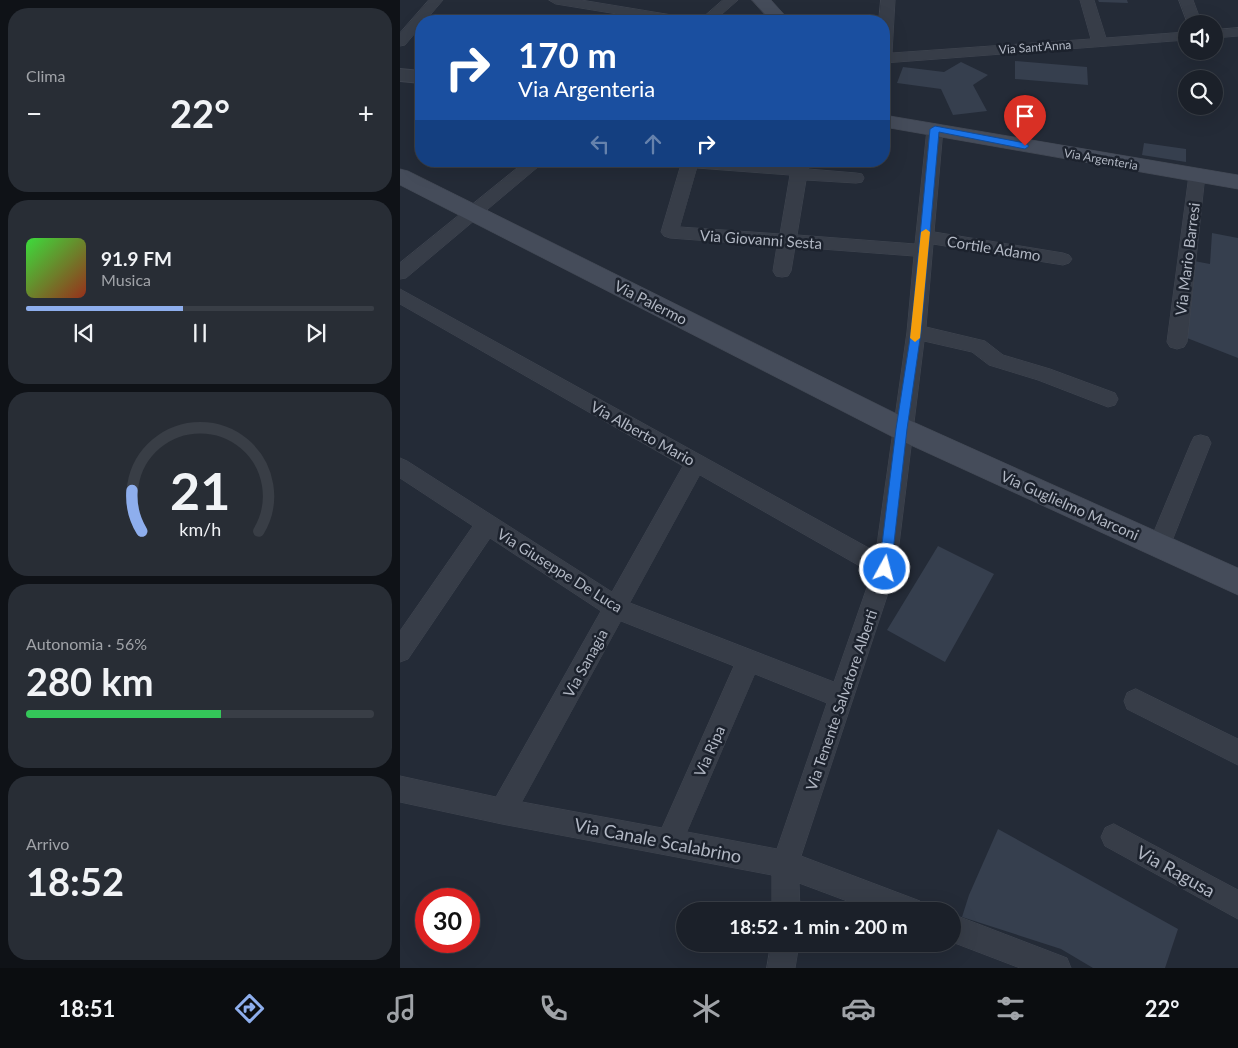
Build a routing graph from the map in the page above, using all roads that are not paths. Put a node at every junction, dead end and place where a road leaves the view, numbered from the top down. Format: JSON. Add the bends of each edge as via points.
{"nodes":[{"id":1,"x":436,"y":0,"type":"edge"},
{"id":2,"x":556,"y":0,"type":"edge"},
{"id":3,"x":731,"y":0,"type":"edge"},
{"id":4,"x":761,"y":0,"type":"edge"},
{"id":5,"x":888,"y":0,"type":"edge"},
{"id":6,"x":1087,"y":0,"type":"edge"},
{"id":7,"x":1186,"y":0,"type":"edge"},
{"id":8,"x":423,"y":15,"type":"edge"},
{"id":9,"x":647,"y":15,"type":"edge"},
{"id":10,"x":713,"y":15,"type":"edge"},
{"id":11,"x":775,"y":15,"type":"edge"},
{"id":12,"x":887,"y":15,"type":"edge"},
{"id":13,"x":1192,"y":15,"type":"edge"},
{"id":14,"x":415,"y":24,"type":"edge"},
{"id":15,"x":1238,"y":32,"type":"edge"},
{"id":16,"x":1223,"y":33,"type":"edge"},
{"id":17,"x":1178,"y":37,"type":"edge"},
{"id":18,"x":400,"y":42,"type":"edge"},
{"id":19,"x":1100,"y":43,"type":"junction"},
{"id":20,"x":890,"y":58,"type":"edge"},
{"id":21,"x":400,"y":75,"type":"edge"},
{"id":22,"x":415,"y":76,"type":"edge"},
{"id":23,"x":890,"y":109,"type":"edge"},
{"id":24,"x":890,"y":122,"type":"edge"},
{"id":25,"x":935,"y":129,"type":"junction"},
{"id":26,"x":530,"y":167,"type":"edge"},
{"id":27,"x":689,"y":167,"type":"edge"},
{"id":28,"x":782,"y":167,"type":"edge"},
{"id":29,"x":800,"y":168,"type":"edge"},
{"id":30,"x":1197,"y":175,"type":"junction"},
{"id":31,"x":400,"y":176,"type":"edge"},
{"id":32,"x":856,"y":178,"type":"dead end"},
{"id":33,"x":1238,"y":182,"type":"edge"},
{"id":34,"x":474,"y":213,"type":"junction"},
{"id":35,"x":787,"y":241,"type":"junction"},
{"id":36,"x":924,"y":244,"type":"junction"},
{"id":37,"x":1063,"y":259,"type":"dead end"},
{"id":38,"x":782,"y":271,"type":"dead end"},
{"id":39,"x":400,"y":273,"type":"edge"},
{"id":40,"x":400,"y":296,"type":"edge"},
{"id":41,"x":916,"y":332,"type":"junction"},
{"id":42,"x":1177,"y":342,"type":"dead end"},
{"id":43,"x":1108,"y":399,"type":"dead end"},
{"id":44,"x":902,"y":429,"type":"junction"},
{"id":45,"x":1201,"y":443,"type":"dead end"},
{"id":46,"x":696,"y":463,"type":"junction"},
{"id":47,"x":400,"y":467,"type":"edge"},
{"id":48,"x":487,"y":524,"type":"junction"},
{"id":49,"x":1160,"y":546,"type":"junction"},
{"id":50,"x":885,"y":569,"type":"junction"},
{"id":51,"x":1238,"y":582,"type":"edge"},
{"id":52,"x":616,"y":608,"type":"junction"},
{"id":53,"x":400,"y":651,"type":"edge"},
{"id":54,"x":749,"y":660,"type":"junction"},
{"id":55,"x":842,"y":697,"type":"junction"},
{"id":56,"x":1136,"y":701,"type":"dead end"},
{"id":57,"x":1238,"y":752,"type":"edge"},
{"id":58,"x":400,"y":789,"type":"edge"},
{"id":59,"x":502,"y":811,"type":"junction"},
{"id":60,"x":1114,"y":837,"type":"dead end"},
{"id":61,"x":670,"y":842,"type":"junction"},
{"id":62,"x":785,"y":864,"type":"junction"},
{"id":63,"x":786,"y":902,"type":"edge"},
{"id":64,"x":886,"y":902,"type":"edge"},
{"id":65,"x":1238,"y":906,"type":"edge"},
{"id":66,"x":961,"y":931,"type":"edge"},
{"id":67,"x":784,"y":952,"type":"edge"},
{"id":68,"x":781,"y":968,"type":"edge"},
{"id":69,"x":1058,"y":968,"type":"edge"}],
"edges":[{"from":1,"to":8,"type":"street"},
{"from":2,"to":9,"type":"street"},
{"from":3,"to":10,"type":"street"},
{"from":4,"to":11,"type":"main road"},
{"from":5,"to":12,"type":"street"},
{"from":6,"to":19,"type":"street"},
{"from":7,"to":13,"type":"street"},
{"from":14,"to":18,"type":"street"},
{"from":15,"to":16,"type":"street"},
{"from":17,"to":19,"type":"street","name":"Via Sant'Anna"},
{"from":19,"to":20,"type":"street","name":"Via Sant'Anna"},
{"from":21,"to":22,"type":"street"},
{"from":23,"to":25,"type":"main road"},
{"from":24,"to":25,"type":"main road"},
{"from":25,"to":30,"type":"main road","name":"Via Argenteria"},
{"from":25,"to":36,"type":"street","name":"Via Tenente Salvatore Alberti"},
{"from":26,"to":34,"type":"street"},
{"from":27,"to":35,"type":"street","name":"Via Giovanni Sesta","via":[[670,232]]},
{"from":28,"to":29,"type":"street","name":"Via Giovanni Sesta"},
{"from":29,"to":32,"type":"street"},
{"from":29,"to":35,"type":"street"},
{"from":30,"to":33,"type":"main road","name":"Via Argenteria"},
{"from":30,"to":42,"type":"street","name":"Via Mario Barresi"},
{"from":31,"to":34,"type":"main road","name":"Via Palermo"},
{"from":34,"to":39,"type":"street"},
{"from":34,"to":44,"type":"main road","name":"Via Palermo"},
{"from":35,"to":36,"type":"street","name":"Via Giovanni Sesta"},
{"from":35,"to":38,"type":"street"},
{"from":36,"to":37,"type":"street","name":"Cortile Adamo"},
{"from":36,"to":41,"type":"street","name":"Via Tenente Salvatore Alberti"},
{"from":40,"to":46,"type":"street","name":"Via Alberto Mario"},
{"from":41,"to":43,"type":"street","via":[[978,346],[996,360]]},
{"from":41,"to":44,"type":"street","name":"Via Tenente Salvatore Alberti"},
{"from":44,"to":49,"type":"main road","name":"Via Guglielmo Marconi"},
{"from":44,"to":50,"type":"street","name":"Via Tenente Salvatore Alberti"},
{"from":45,"to":49,"type":"street"},
{"from":46,"to":50,"type":"street","name":"Via Alberto Mario"},
{"from":46,"to":52,"type":"street","name":"Via Sanagia"},
{"from":47,"to":48,"type":"street","name":"Via Giuseppe De Luca"},
{"from":48,"to":52,"type":"street","name":"Via Giuseppe De Luca"},
{"from":48,"to":53,"type":"street"},
{"from":49,"to":51,"type":"main road","name":"Via Guglielmo Marconi"},
{"from":50,"to":55,"type":"street","name":"Via Tenente Salvatore Alberti"},
{"from":52,"to":54,"type":"street","name":"Via Giuseppe De Luca"},
{"from":52,"to":59,"type":"street","name":"Via Sanagia"},
{"from":54,"to":55,"type":"street","name":"Via Giuseppe De Luca"},
{"from":54,"to":61,"type":"street","name":"Via Ripa"},
{"from":55,"to":62,"type":"street","name":"Via Tenente Salvatore Alberti"},
{"from":56,"to":57,"type":"street"},
{"from":58,"to":59,"type":"street","name":"Via Canale Scalabrino"},
{"from":59,"to":61,"type":"street","name":"Via Canale Scalabrino"},
{"from":60,"to":65,"type":"street","name":"Via Ragusa"},
{"from":61,"to":62,"type":"street","name":"Via Canale Scalabrino"},
{"from":62,"to":63,"type":"street","name":"Via Tenente Salvatore Alberti"},
{"from":62,"to":64,"type":"street","name":"Via Canale Scalabrino"},
{"from":66,"to":69,"type":"street"},
{"from":67,"to":68,"type":"street"}]}
